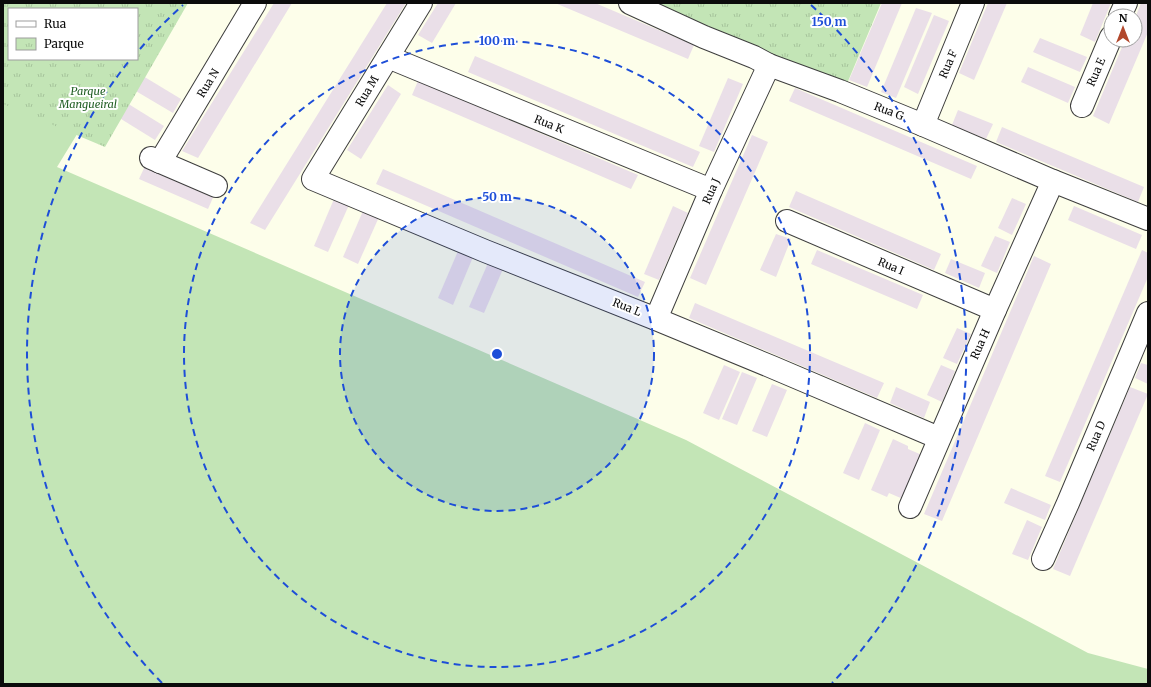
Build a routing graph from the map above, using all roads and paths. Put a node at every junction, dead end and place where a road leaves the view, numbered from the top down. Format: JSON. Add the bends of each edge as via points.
{"nodes":[{"id":1,"x":255,"y":3,"type":"edge"},
{"id":2,"x":421,"y":3,"type":"edge"},
{"id":3,"x":630,"y":3,"type":"edge"},
{"id":4,"x":973,"y":3,"type":"edge"},
{"id":5,"x":1106,"y":48,"type":"edge"},
{"id":6,"x":388,"y":58,"type":"junction"},
{"id":7,"x":769,"y":65,"type":"junction"},
{"id":8,"x":1082,"y":106,"type":"dead end"},
{"id":9,"x":923,"y":125,"type":"junction"},
{"id":10,"x":314,"y":179,"type":"joint"},
{"id":11,"x":1053,"y":181,"type":"junction"},
{"id":12,"x":216,"y":186,"type":"dead end"},
{"id":13,"x":711,"y":190,"type":"junction"},
{"id":14,"x":1148,"y":218,"type":"edge"},
{"id":15,"x":787,"y":221,"type":"dead end"},
{"id":16,"x":995,"y":310,"type":"junction"},
{"id":17,"x":1148,"y":313,"type":"edge"},
{"id":18,"x":656,"y":319,"type":"junction"},
{"id":19,"x":939,"y":438,"type":"junction"},
{"id":20,"x":910,"y":507,"type":"dead end"},
{"id":21,"x":1043,"y":559,"type":"dead end"}],
"edges":[{"from":1,"to":12,"type":"street","name":"Rua N","via":[[156,160]]},
{"from":2,"to":6,"type":"street","name":"Rua M"},
{"from":3,"to":7,"type":"street","name":"Rua G"},
{"from":4,"to":9,"type":"street","name":"Rua F"},
{"from":5,"to":8,"type":"street","name":"Rua E"},
{"from":6,"to":10,"type":"street","name":"Rua M"},
{"from":6,"to":13,"type":"street","name":"Rua K"},
{"from":7,"to":9,"type":"street","name":"Rua G"},
{"from":7,"to":13,"type":"street","name":"Rua J"},
{"from":9,"to":11,"type":"street","name":"Rua G"},
{"from":10,"to":18,"type":"street","name":"Rua L"},
{"from":11,"to":14,"type":"street","name":"Rua G"},
{"from":11,"to":16,"type":"street","name":"Rua H"},
{"from":13,"to":18,"type":"street","name":"Rua J"},
{"from":15,"to":16,"type":"street","name":"Rua I"},
{"from":16,"to":19,"type":"street","name":"Rua H"},
{"from":17,"to":21,"type":"street","name":"Rua D"},
{"from":18,"to":19,"type":"street","name":"Rua L"},
{"from":19,"to":20,"type":"street","name":"Rua H"}]}
